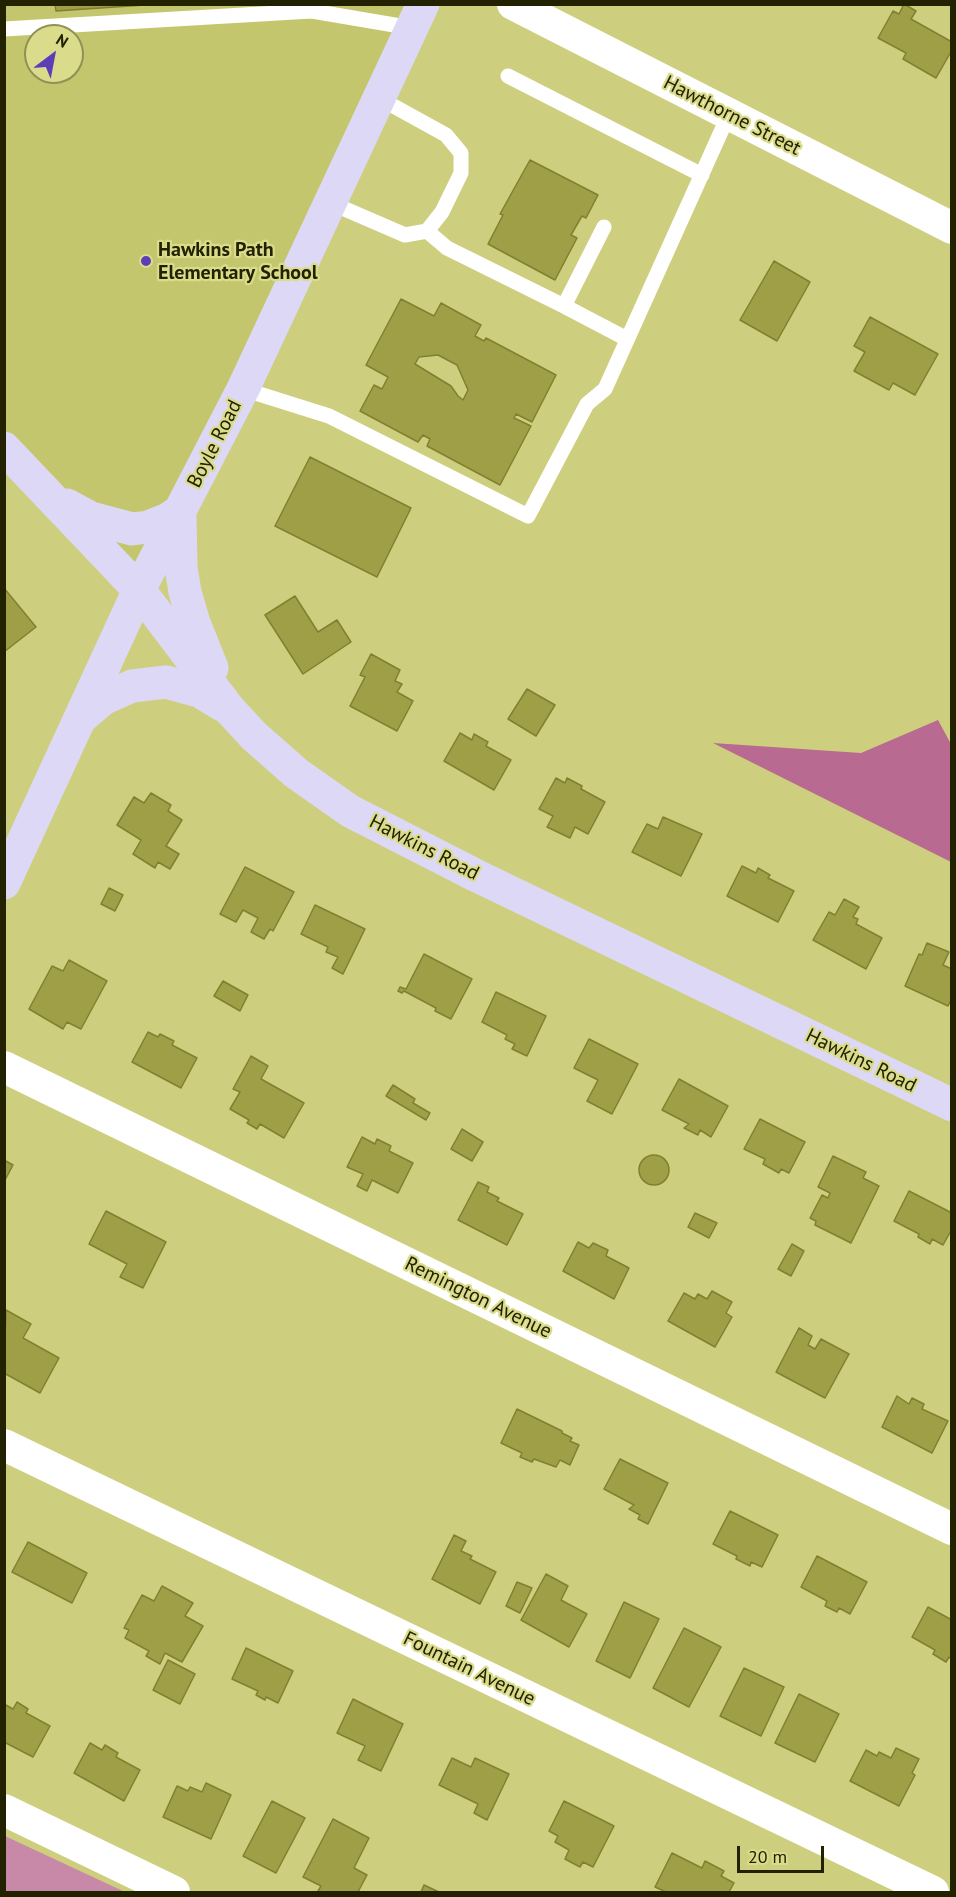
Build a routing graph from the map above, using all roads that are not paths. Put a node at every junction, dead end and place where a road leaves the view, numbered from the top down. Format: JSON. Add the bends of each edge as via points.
{"nodes":[{"id":1,"x":513,"y":4,"type":"edge"},
{"id":2,"x":417,"y":16,"type":"edge"},
{"id":3,"x":4,"y":29,"type":"edge"},
{"id":4,"x":508,"y":75,"type":"dead end"},
{"id":5,"x":379,"y":98,"type":"junction"},
{"id":6,"x":729,"y":114,"type":"junction"},
{"id":7,"x":702,"y":175,"type":"junction"},
{"id":8,"x":331,"y":203,"type":"junction"},
{"id":9,"x":604,"y":227,"type":"dead end"},
{"id":10,"x":951,"y":228,"type":"edge"},
{"id":11,"x":427,"y":231,"type":"junction"},
{"id":12,"x":564,"y":306,"type":"junction"},
{"id":13,"x":627,"y":339,"type":"junction"},
{"id":14,"x":243,"y":389,"type":"junction"},
{"id":15,"x":4,"y":448,"type":"edge"},
{"id":16,"x":53,"y":498,"type":"junction"},
{"id":17,"x":180,"y":511,"type":"junction"},
{"id":18,"x":139,"y":590,"type":"junction"},
{"id":19,"x":229,"y":709,"type":"junction"},
{"id":20,"x":81,"y":718,"type":"junction"},
{"id":21,"x":4,"y":884,"type":"edge"},
{"id":22,"x":4,"y":1067,"type":"edge"},
{"id":23,"x":951,"y":1105,"type":"edge"},
{"id":24,"x":4,"y":1445,"type":"edge"},
{"id":25,"x":951,"y":1529,"type":"edge"},
{"id":26,"x":4,"y":1810,"type":"edge"},
{"id":27,"x":174,"y":1893,"type":"edge"},
{"id":28,"x":933,"y":1893,"type":"edge"}],
"edges":[{"from":1,"to":6,"type":"street","name":"Hawthorne Street"},
{"from":2,"to":3,"type":"lane","via":[[312,11]]},
{"from":2,"to":5,"type":"street","name":"Boyle Road"},
{"from":4,"to":7,"type":"lane"},
{"from":5,"to":8,"type":"street","name":"Boyle Road"},
{"from":5,"to":11,"type":"lane","via":[[446,135],[461,153],[461,172],[442,212]]},
{"from":6,"to":7,"type":"lane"},
{"from":6,"to":10,"type":"street","name":"Hawthorne Street"},
{"from":7,"to":13,"type":"lane"},
{"from":8,"to":11,"type":"lane","via":[[405,235]]},
{"from":8,"to":14,"type":"street","name":"Boyle Road"},
{"from":9,"to":12,"type":"lane"},
{"from":11,"to":12,"type":"lane","via":[[447,248]]},
{"from":12,"to":13,"type":"lane"},
{"from":13,"to":14,"type":"lane","via":[[605,389],[587,404],[528,516],[329,416]]},
{"from":14,"to":17,"type":"street","name":"Boyle Road"},
{"from":15,"to":16,"type":"street","name":"Hawkins Road"},
{"from":16,"to":17,"type":"street","via":[[92,518],[132,528],[168,519]]},
{"from":16,"to":18,"type":"street","name":"Hawkins Road"},
{"from":17,"to":18,"type":"street","name":"Boyle Road"},
{"from":17,"to":19,"type":"street","via":[[185,592]]},
{"from":18,"to":19,"type":"street","name":"Hawkins Road"},
{"from":18,"to":20,"type":"street","name":"Boyle Road"},
{"from":19,"to":20,"type":"street","via":[[199,691],[166,682],[132,686],[103,699]]},
{"from":19,"to":23,"type":"street","name":"Hawkins Road","via":[[296,773],[350,811]]},
{"from":20,"to":21,"type":"street","name":"Boyle Road"},
{"from":22,"to":25,"type":"street","name":"Remington Avenue"},
{"from":24,"to":28,"type":"street","name":"Fountain Avenue"},
{"from":26,"to":27,"type":"street"}]}
